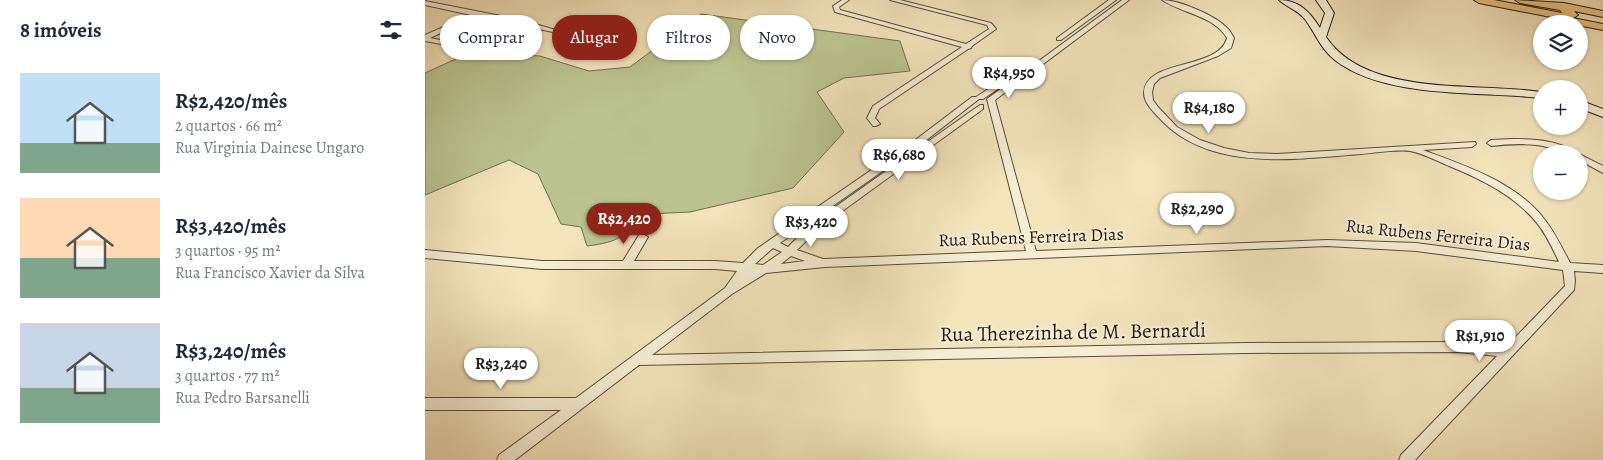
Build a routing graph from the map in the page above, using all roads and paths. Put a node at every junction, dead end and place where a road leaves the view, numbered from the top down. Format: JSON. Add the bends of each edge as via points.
{"nodes":[{"id":1,"x":846,"y":0,"type":"edge"},
{"id":2,"x":893,"y":0,"type":"edge"},
{"id":3,"x":1113,"y":0,"type":"edge"},
{"id":4,"x":1126,"y":0,"type":"edge"},
{"id":5,"x":1165,"y":0,"type":"edge"},
{"id":6,"x":1284,"y":0,"type":"edge"},
{"id":7,"x":1321,"y":0,"type":"edge"},
{"id":8,"x":1471,"y":0,"type":"edge"},
{"id":9,"x":1479,"y":0,"type":"edge"},
{"id":10,"x":1520,"y":0,"type":"edge"},
{"id":11,"x":1531,"y":0,"type":"edge"},
{"id":12,"x":425,"y":3,"type":"edge"},
{"id":13,"x":1297,"y":6,"type":"junction"},
{"id":14,"x":1322,"y":12,"type":"junction"},
{"id":15,"x":479,"y":13,"type":"junction"},
{"id":16,"x":1603,"y":14,"type":"edge"},
{"id":17,"x":488,"y":15,"type":"edge"},
{"id":18,"x":1603,"y":27,"type":"edge"},
{"id":19,"x":1322,"y":36,"type":"junction"},
{"id":20,"x":425,"y":39,"type":"edge"},
{"id":21,"x":440,"y":42,"type":"edge"},
{"id":22,"x":969,"y":47,"type":"junction"},
{"id":23,"x":1533,"y":94,"type":"edge"},
{"id":24,"x":992,"y":100,"type":"junction"},
{"id":25,"x":979,"y":102,"type":"junction"},
{"id":26,"x":1588,"y":107,"type":"edge"},
{"id":27,"x":1603,"y":113,"type":"edge"},
{"id":28,"x":963,"y":114,"type":"junction"},
{"id":29,"x":996,"y":121,"type":"junction"},
{"id":30,"x":876,"y":124,"type":"dead end"},
{"id":31,"x":1491,"y":143,"type":"dead end"},
{"id":32,"x":1472,"y":144,"type":"dead end"},
{"id":33,"x":1548,"y":145,"type":"edge"},
{"id":34,"x":1409,"y":148,"type":"junction"},
{"id":35,"x":1588,"y":162,"type":"edge"},
{"id":36,"x":1603,"y":170,"type":"edge"},
{"id":37,"x":643,"y":237,"type":"dead end"},
{"id":38,"x":773,"y":244,"type":"junction"},
{"id":39,"x":789,"y":250,"type":"junction"},
{"id":40,"x":425,"y":254,"type":"edge"},
{"id":41,"x":1032,"y":254,"type":"junction"},
{"id":42,"x":753,"y":259,"type":"junction"},
{"id":43,"x":825,"y":263,"type":"junction"},
{"id":44,"x":715,"y":265,"type":"junction"},
{"id":45,"x":626,"y":266,"type":"junction"},
{"id":46,"x":1567,"y":267,"type":"junction"},
{"id":47,"x":744,"y":269,"type":"junction"},
{"id":48,"x":765,"y":269,"type":"junction"},
{"id":49,"x":1603,"y":269,"type":"edge"},
{"id":50,"x":728,"y":291,"type":"junction"},
{"id":51,"x":1507,"y":352,"type":"junction"},
{"id":52,"x":639,"y":360,"type":"junction"},
{"id":53,"x":425,"y":404,"type":"edge"},
{"id":54,"x":578,"y":404,"type":"junction"},
{"id":55,"x":504,"y":460,"type":"edge"},
{"id":56,"x":1406,"y":460,"type":"edge"}],
"edges":[{"from":1,"to":22,"type":"street","via":[[837,6],[837,11]]},
{"from":2,"to":22,"type":"street","via":[[991,26],[990,33]]},
{"from":3,"to":25,"type":"street"},
{"from":4,"to":24,"type":"street"},
{"from":5,"to":34,"type":"street","via":[[1217,22],[1230,36],[1227,48],[1157,76],[1147,91],[1159,114],[1199,143],[1237,154],[1283,157]]},
{"from":6,"to":13,"type":"main road"},
{"from":7,"to":14,"type":"main road"},
{"from":8,"to":18,"type":"main road"},
{"from":9,"to":10,"type":"main road","via":[[1562,16],[1573,15],[1563,8]]},
{"from":11,"to":16,"type":"main road"},
{"from":12,"to":15,"type":"street"},
{"from":13,"to":14,"type":"main road"},
{"from":13,"to":19,"type":"main road"},
{"from":14,"to":19,"type":"main road","via":[[1331,15]]},
{"from":15,"to":17,"type":"street"},
{"from":15,"to":20,"type":"street"},
{"from":19,"to":23,"type":"main road","via":[[1327,47],[1339,59],[1386,80],[1431,87]]},
{"from":20,"to":21,"type":"street"},
{"from":22,"to":30,"type":"street","via":[[875,108],[871,118]]},
{"from":24,"to":25,"type":"street"},
{"from":24,"to":29,"type":"street"},
{"from":25,"to":28,"type":"street"},
{"from":25,"to":29,"type":"street"},
{"from":26,"to":27,"type":"main road"},
{"from":28,"to":38,"type":"street"},
{"from":28,"to":39,"type":"street","via":[[815,226]]},
{"from":29,"to":41,"type":"street"},
{"from":31,"to":33,"type":"street","via":[[1537,142]]},
{"from":32,"to":34,"type":"street"},
{"from":34,"to":46,"type":"street","via":[[1521,200],[1542,222]]},
{"from":35,"to":36,"type":"street"},
{"from":37,"to":45,"type":"street"},
{"from":38,"to":39,"type":"street"},
{"from":38,"to":42,"type":"street"},
{"from":39,"to":43,"type":"street"},
{"from":39,"to":48,"type":"street"},
{"from":40,"to":45,"type":"street","via":[[499,262]]},
{"from":41,"to":43,"type":"street","name":"Rua Rubens Ferreira Dias"},
{"from":41,"to":46,"type":"street","name":"Rua Rubens Ferreira Dias","via":[[1368,243]]},
{"from":42,"to":44,"type":"street"},
{"from":42,"to":47,"type":"street"},
{"from":43,"to":48,"type":"street","name":"Rua Rubens Ferreira Dias"},
{"from":44,"to":45,"type":"street"},
{"from":44,"to":47,"type":"street"},
{"from":46,"to":49,"type":"street","name":"Rua Rubens Ferreira Dias"},
{"from":46,"to":51,"type":"street","via":[[1570,287]]},
{"from":47,"to":48,"type":"street","name":"Rua Rubens Ferreira Dias"},
{"from":47,"to":50,"type":"street"},
{"from":48,"to":50,"type":"street"},
{"from":50,"to":52,"type":"street"},
{"from":51,"to":52,"type":"street","name":"Rua Therezinha de M. Bernardi","via":[[1458,347],[1245,348]]},
{"from":51,"to":56,"type":"street"},
{"from":52,"to":54,"type":"street"},
{"from":53,"to":54,"type":"street"},
{"from":54,"to":55,"type":"street"}]}
